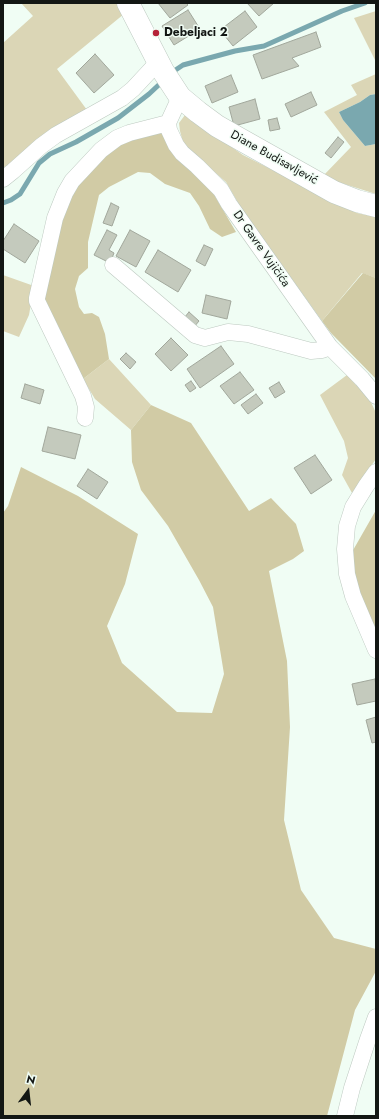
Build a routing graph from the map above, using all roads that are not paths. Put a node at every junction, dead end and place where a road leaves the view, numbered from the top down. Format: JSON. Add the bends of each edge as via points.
{"nodes":[{"id":1,"x":128,"y":3,"type":"edge"},
{"id":2,"x":168,"y":79,"type":"junction"},
{"id":3,"x":168,"y":123,"type":"junction"},
{"id":4,"x":3,"y":179,"type":"edge"},
{"id":5,"x":376,"y":206,"type":"edge"},
{"id":6,"x":113,"y":264,"type":"dead end"},
{"id":7,"x":330,"y":347,"type":"junction"},
{"id":8,"x":376,"y":396,"type":"edge"},
{"id":9,"x":85,"y":418,"type":"dead end"},
{"id":10,"x":376,"y":472,"type":"edge"},
{"id":11,"x":376,"y":650,"type":"edge"},
{"id":12,"x":376,"y":1017,"type":"edge"},
{"id":13,"x":345,"y":1116,"type":"edge"}],
"edges":[{"from":1,"to":2,"type":"street"},
{"from":2,"to":3,"type":"street"},
{"from":2,"to":4,"type":"street","via":[[133,90],[56,135]]},
{"from":2,"to":5,"type":"street","name":"Diane Budisavljević","via":[[212,122],[238,138],[334,192]]},
{"from":3,"to":7,"type":"street","name":"Dr Gavre Vujičića","via":[[176,145],[221,190]]},
{"from":3,"to":9,"type":"street","via":[[129,133],[101,150],[64,193],[55,218],[37,301],[83,396]]},
{"from":6,"to":7,"type":"street","via":[[195,335],[205,338],[228,332],[248,334],[311,351]]},
{"from":7,"to":8,"type":"street","name":"Dr Gavre Vujičića"},
{"from":10,"to":11,"type":"street","via":[[353,507],[347,526],[345,549],[353,596]]},
{"from":12,"to":13,"type":"street"}]}
